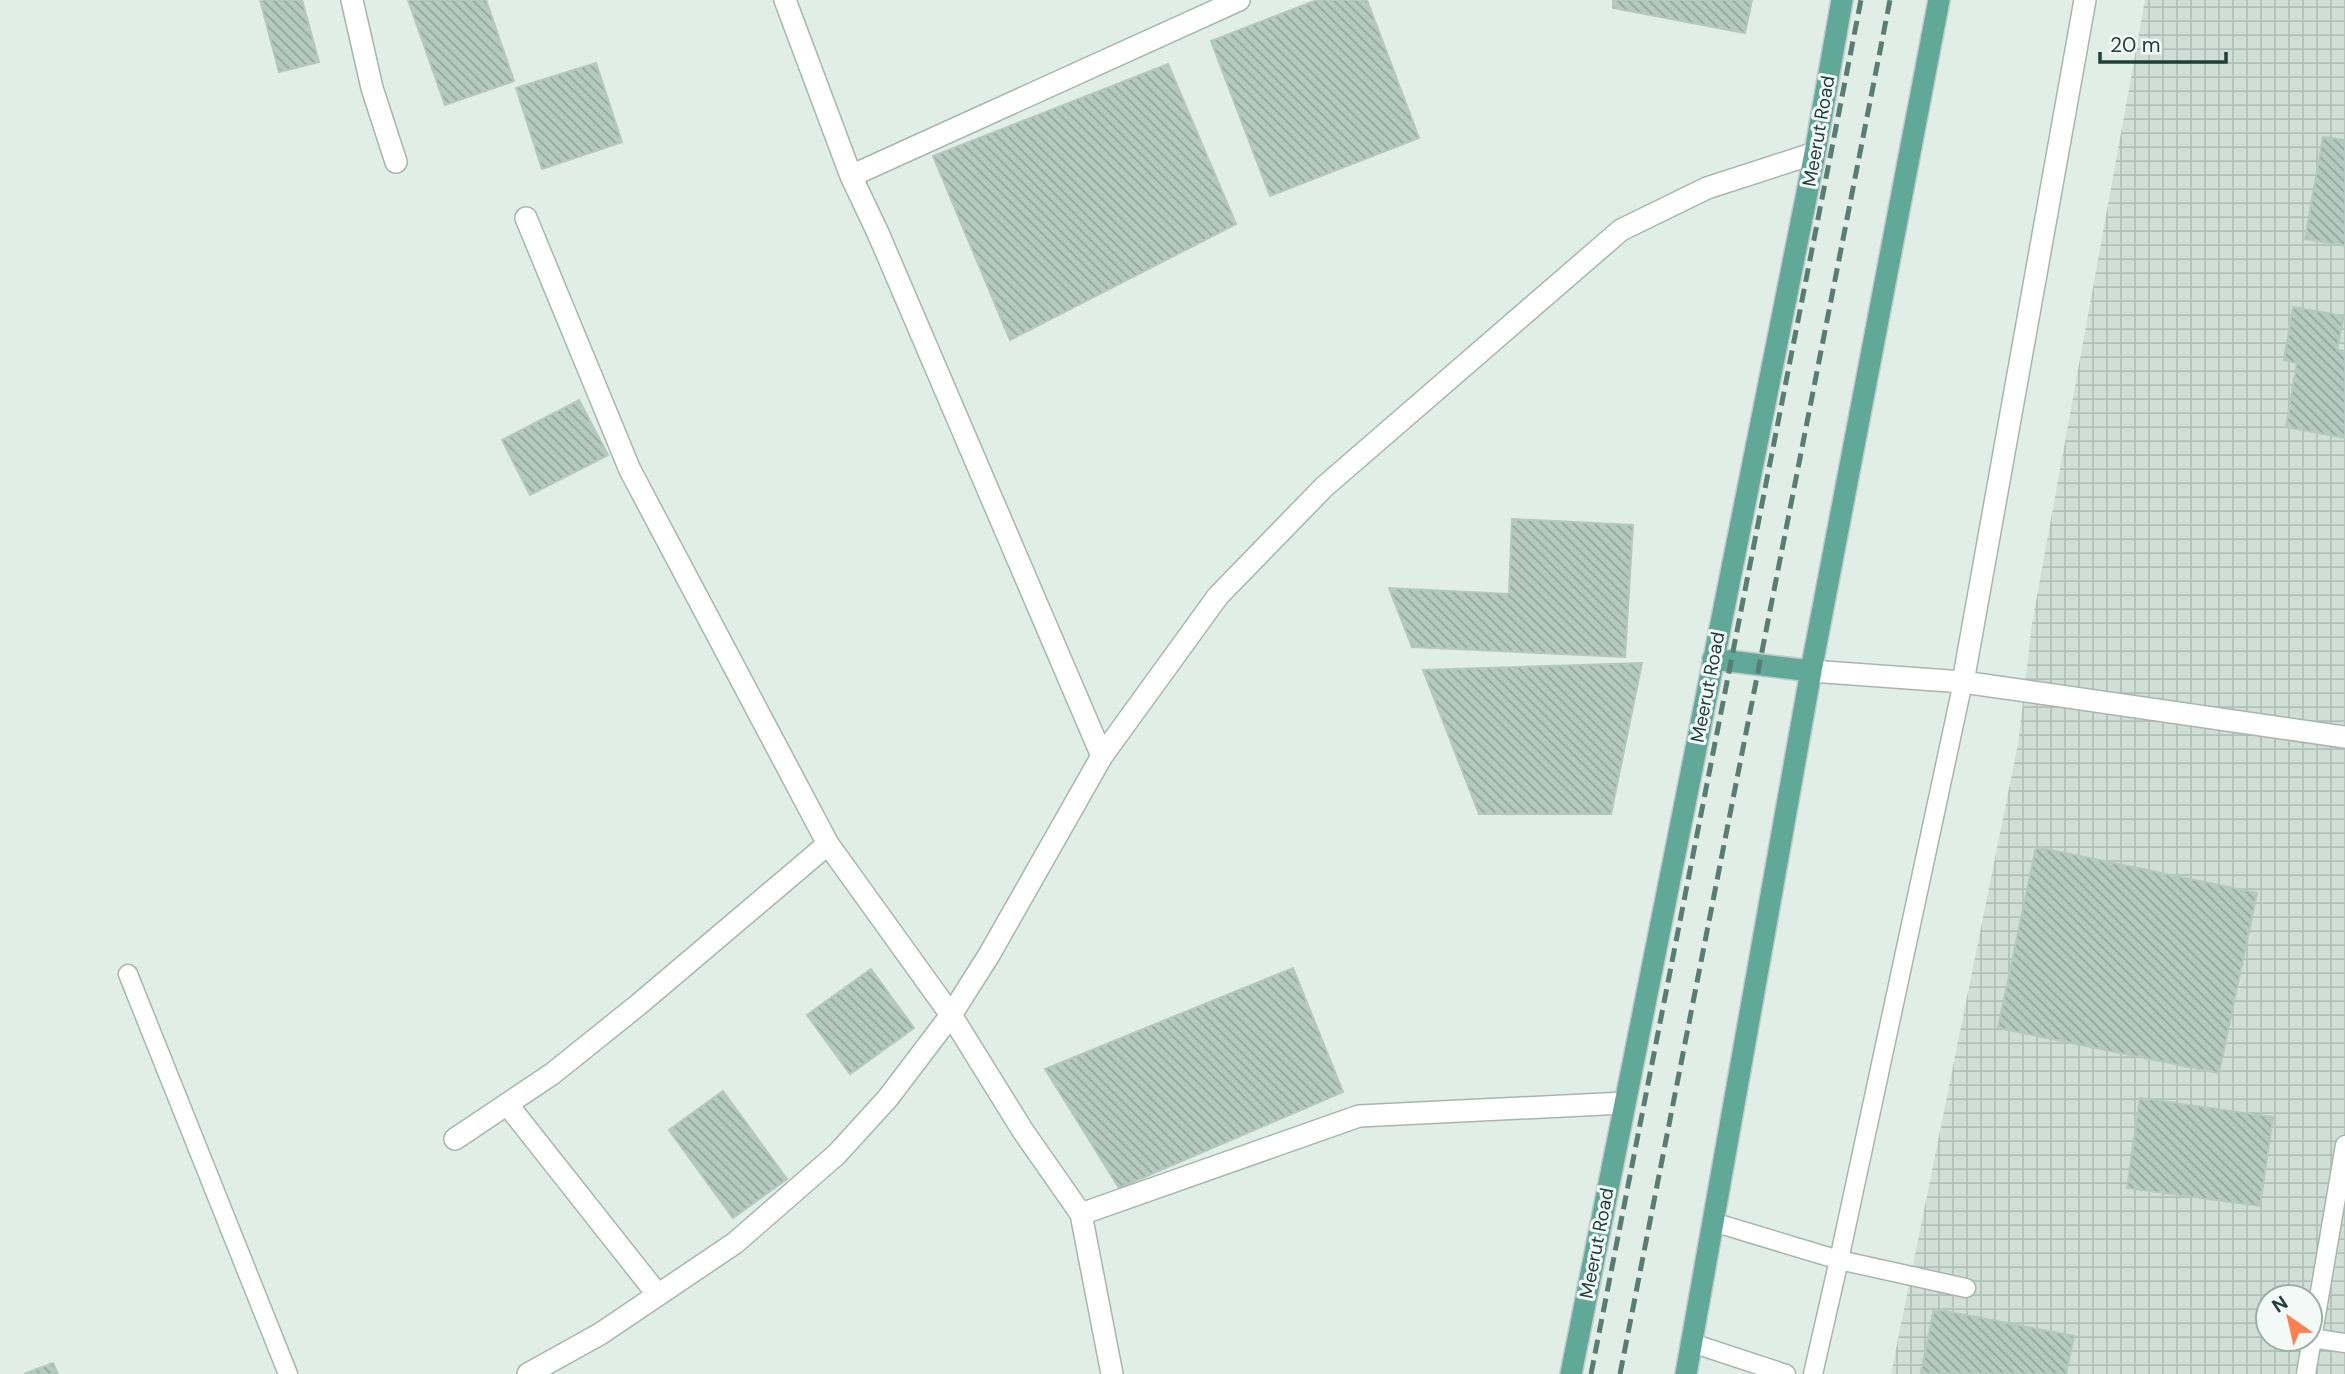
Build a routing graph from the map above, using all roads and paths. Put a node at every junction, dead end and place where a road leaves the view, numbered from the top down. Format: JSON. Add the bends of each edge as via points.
{"nodes":[{"id":1,"x":352,"y":0,"type":"edge"},
{"id":2,"x":785,"y":0,"type":"edge"},
{"id":3,"x":1239,"y":0,"type":"edge"},
{"id":4,"x":1842,"y":0,"type":"edge"},
{"id":5,"x":1939,"y":0,"type":"edge"},
{"id":6,"x":2085,"y":0,"type":"edge"},
{"id":7,"x":1815,"y":153,"type":"junction"},
{"id":8,"x":396,"y":162,"type":"dead end"},
{"id":9,"x":851,"y":176,"type":"junction"},
{"id":10,"x":526,"y":218,"type":"dead end"},
{"id":11,"x":1713,"y":659,"type":"junction"},
{"id":12,"x":1811,"y":671,"type":"junction"},
{"id":13,"x":1963,"y":682,"type":"junction"},
{"id":14,"x":2345,"y":737,"type":"edge"},
{"id":15,"x":1102,"y":756,"type":"junction"},
{"id":16,"x":828,"y":844,"type":"junction"},
{"id":17,"x":128,"y":974,"type":"dead end"},
{"id":18,"x":951,"y":1016,"type":"junction"},
{"id":19,"x":1624,"y":1103,"type":"junction"},
{"id":20,"x":507,"y":1104,"type":"junction"},
{"id":21,"x":455,"y":1139,"type":"dead end"},
{"id":22,"x":2345,"y":1145,"type":"edge"},
{"id":23,"x":1081,"y":1214,"type":"junction"},
{"id":24,"x":1713,"y":1222,"type":"junction"},
{"id":25,"x":1839,"y":1260,"type":"junction"},
{"id":26,"x":2321,"y":1283,"type":"edge"},
{"id":27,"x":1966,"y":1288,"type":"dead end"},
{"id":28,"x":659,"y":1295,"type":"junction"},
{"id":29,"x":2324,"y":1340,"type":"edge"},
{"id":30,"x":1692,"y":1343,"type":"junction"},
{"id":31,"x":2345,"y":1343,"type":"edge"},
{"id":32,"x":2310,"y":1353,"type":"edge"},
{"id":33,"x":288,"y":1374,"type":"edge"},
{"id":34,"x":528,"y":1374,"type":"edge"},
{"id":35,"x":1112,"y":1374,"type":"edge"},
{"id":36,"x":1570,"y":1374,"type":"edge"},
{"id":37,"x":1686,"y":1374,"type":"edge"},
{"id":38,"x":1786,"y":1374,"type":"edge"},
{"id":39,"x":1813,"y":1374,"type":"edge"},
{"id":40,"x":2306,"y":1374,"type":"edge"}],
"edges":[{"from":1,"to":8,"type":"street","via":[[372,88]]},
{"from":2,"to":9,"type":"street"},
{"from":3,"to":9,"type":"street"},
{"from":4,"to":7,"type":"main road","name":"Meerut Road"},
{"from":5,"to":12,"type":"main road"},
{"from":6,"to":13,"type":"street"},
{"from":7,"to":11,"type":"main road","name":"Meerut Road"},
{"from":7,"to":15,"type":"street","via":[[1707,188],[1621,230],[1324,487],[1218,596]]},
{"from":9,"to":15,"type":"street"},
{"from":10,"to":16,"type":"street","via":[[630,470]]},
{"from":11,"to":12,"type":"main road"},
{"from":11,"to":19,"type":"main road","name":"Meerut Road"},
{"from":12,"to":13,"type":"street"},
{"from":12,"to":24,"type":"main road"},
{"from":13,"to":14,"type":"street"},
{"from":13,"to":25,"type":"lane"},
{"from":15,"to":18,"type":"street"},
{"from":16,"to":18,"type":"street"},
{"from":16,"to":20,"type":"street","via":[[638,1005]]},
{"from":17,"to":33,"type":"lane"},
{"from":18,"to":23,"type":"street"},
{"from":18,"to":28,"type":"street","via":[[888,1098],[837,1154],[735,1242]]},
{"from":19,"to":23,"type":"street","via":[[1359,1116]]},
{"from":19,"to":36,"type":"main road","name":"Meerut Road"},
{"from":20,"to":21,"type":"street"},
{"from":20,"to":28,"type":"street"},
{"from":22,"to":26,"type":"lane"},
{"from":23,"to":35,"type":"street"},
{"from":24,"to":25,"type":"lane"},
{"from":24,"to":30,"type":"main road"},
{"from":25,"to":27,"type":"lane"},
{"from":25,"to":39,"type":"lane"},
{"from":28,"to":34,"type":"street"},
{"from":29,"to":31,"type":"lane"},
{"from":30,"to":37,"type":"main road"},
{"from":30,"to":38,"type":"lane"},
{"from":32,"to":40,"type":"lane"}]}
